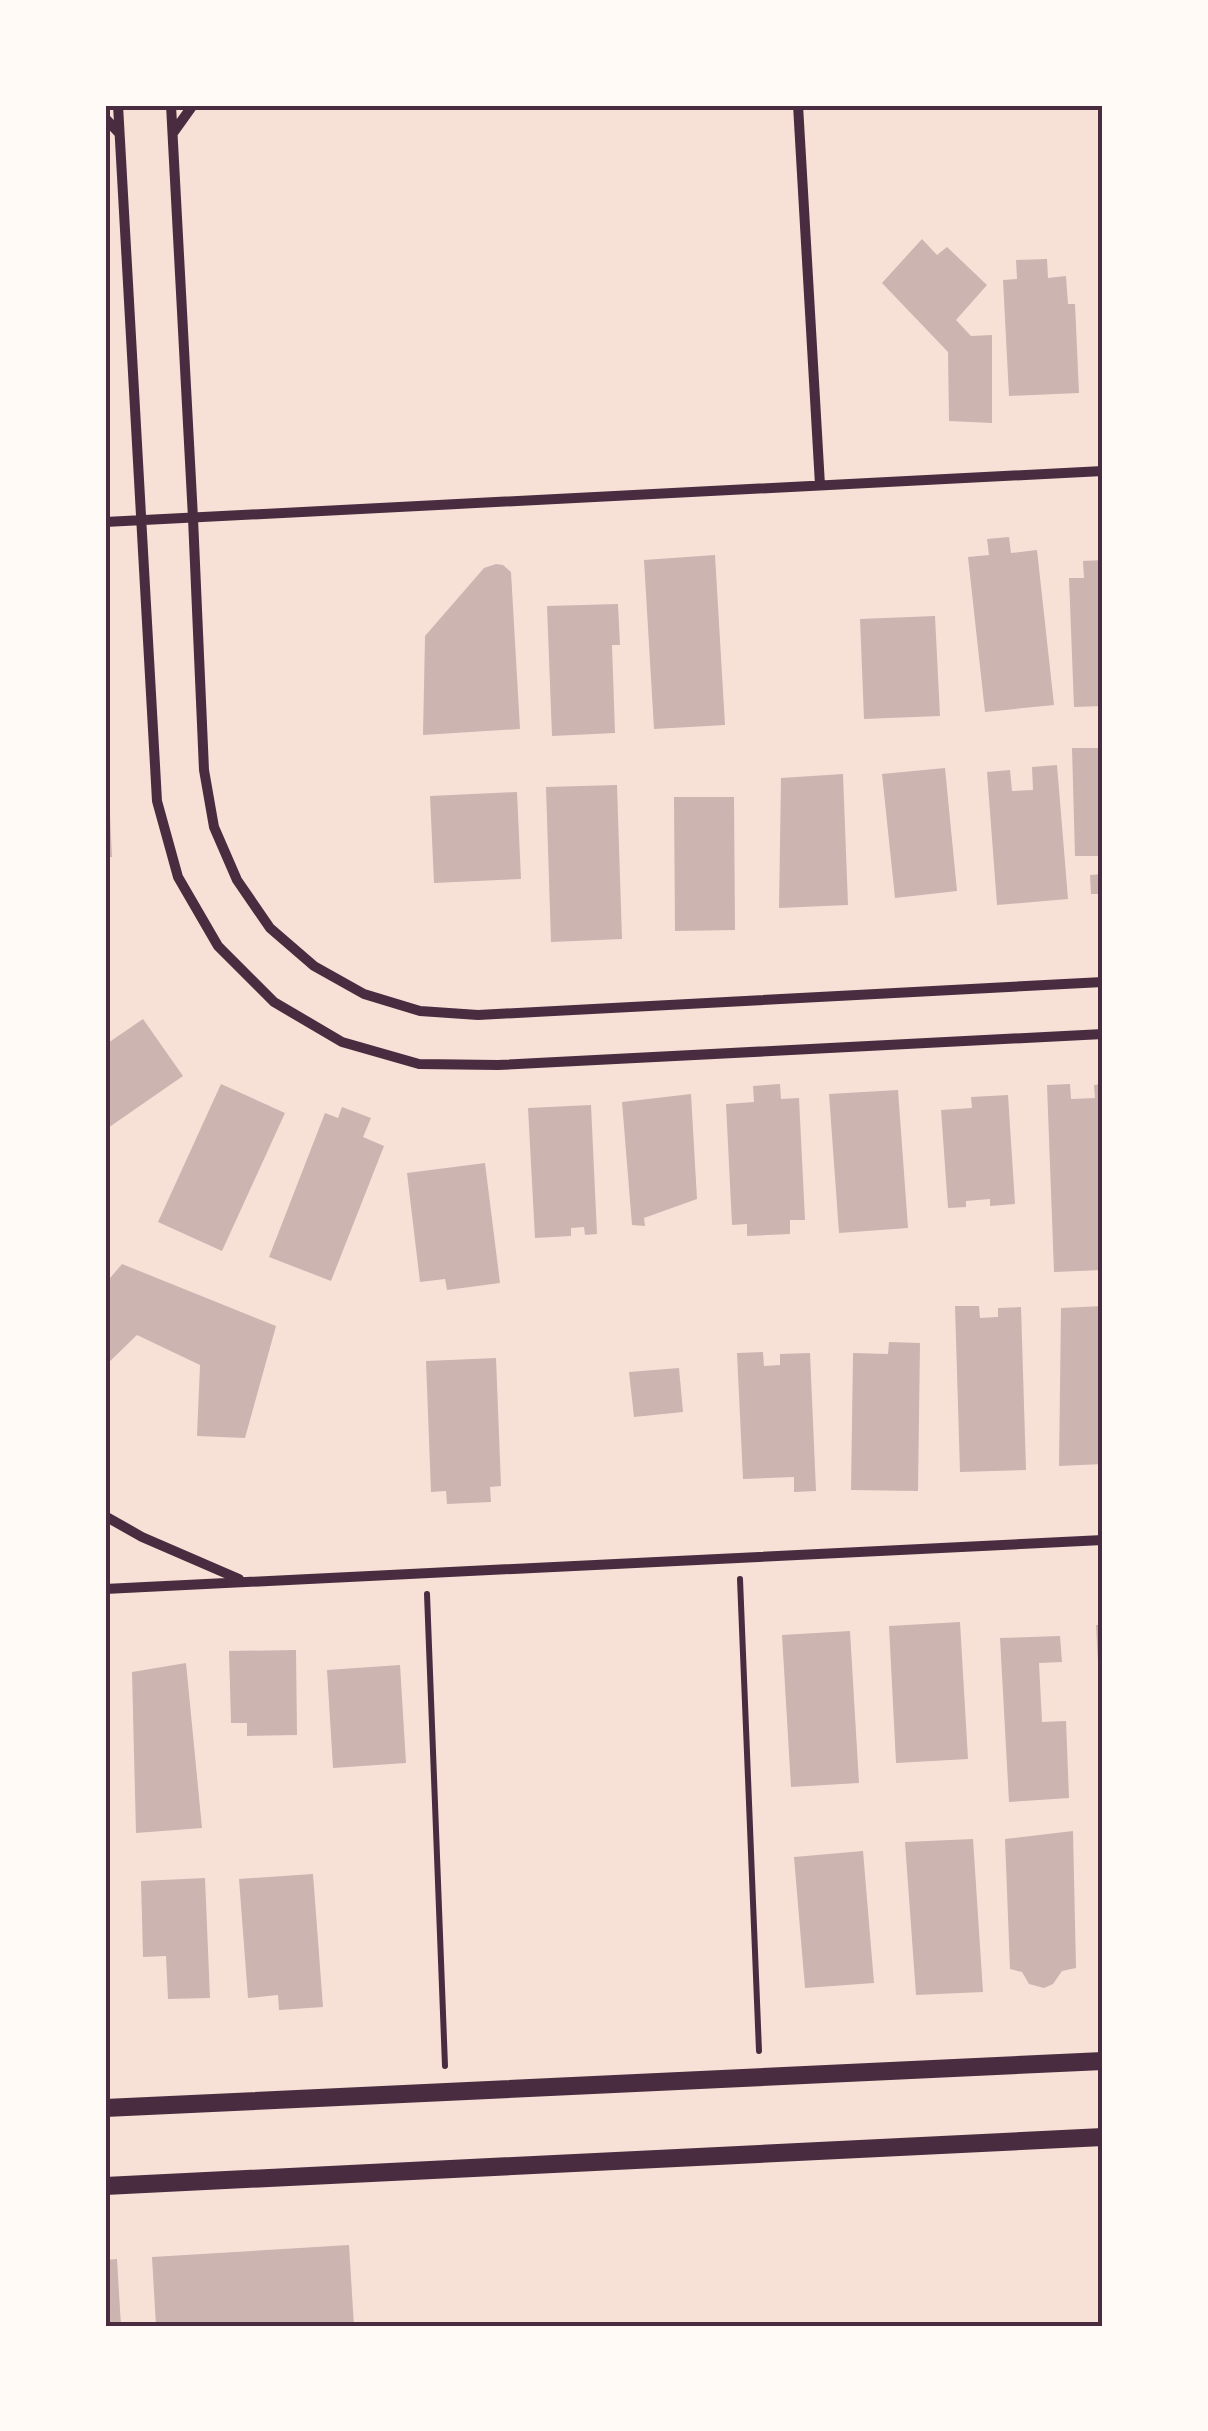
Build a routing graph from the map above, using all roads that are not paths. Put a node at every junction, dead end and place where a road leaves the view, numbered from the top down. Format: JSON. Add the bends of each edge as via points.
{"nodes":[{"id":1,"x":118,"y":105,"type":"edge"},
{"id":2,"x":171,"y":105,"type":"edge"},
{"id":3,"x":193,"y":105,"type":"edge"},
{"id":4,"x":798,"y":105,"type":"edge"},
{"id":5,"x":105,"y":118,"type":"edge"},
{"id":6,"x":119,"y":134,"type":"junction"},
{"id":7,"x":173,"y":134,"type":"junction"},
{"id":8,"x":1103,"y":471,"type":"edge"},
{"id":9,"x":820,"y":485,"type":"junction"},
{"id":10,"x":193,"y":518,"type":"junction"},
{"id":11,"x":140,"y":520,"type":"junction"},
{"id":12,"x":105,"y":522,"type":"edge"},
{"id":13,"x":1103,"y":982,"type":"edge"},
{"id":14,"x":1103,"y":1034,"type":"edge"},
{"id":15,"x":105,"y":1516,"type":"edge"},
{"id":16,"x":1103,"y":1540,"type":"edge"},
{"id":17,"x":245,"y":1582,"type":"junction"},
{"id":18,"x":105,"y":1589,"type":"edge"},
{"id":19,"x":1103,"y":2061,"type":"edge"},
{"id":20,"x":105,"y":2108,"type":"edge"},
{"id":21,"x":1103,"y":2137,"type":"edge"},
{"id":22,"x":105,"y":2186,"type":"edge"}],
"edges":[{"from":1,"to":6,"type":"street"},
{"from":2,"to":7,"type":"street"},
{"from":3,"to":7,"type":"street"},
{"from":4,"to":9,"type":"street"},
{"from":5,"to":6,"type":"street"},
{"from":6,"to":11,"type":"street"},
{"from":7,"to":10,"type":"street"},
{"from":8,"to":9,"type":"street"},
{"from":9,"to":10,"type":"street"},
{"from":10,"to":11,"type":"street"},
{"from":10,"to":13,"type":"street","via":[[204,770],[214,828],[236,880],[270,928],[314,966],[364,994],[420,1011],[478,1015]]},
{"from":11,"to":12,"type":"street"},
{"from":11,"to":14,"type":"street","via":[[157,801],[178,878],[218,946],[274,1002],[342,1042],[419,1064],[498,1065]]},
{"from":15,"to":17,"type":"street"},
{"from":16,"to":17,"type":"street"},
{"from":17,"to":18,"type":"street"},
{"from":19,"to":20,"type":"street"},
{"from":21,"to":22,"type":"street"}]}
